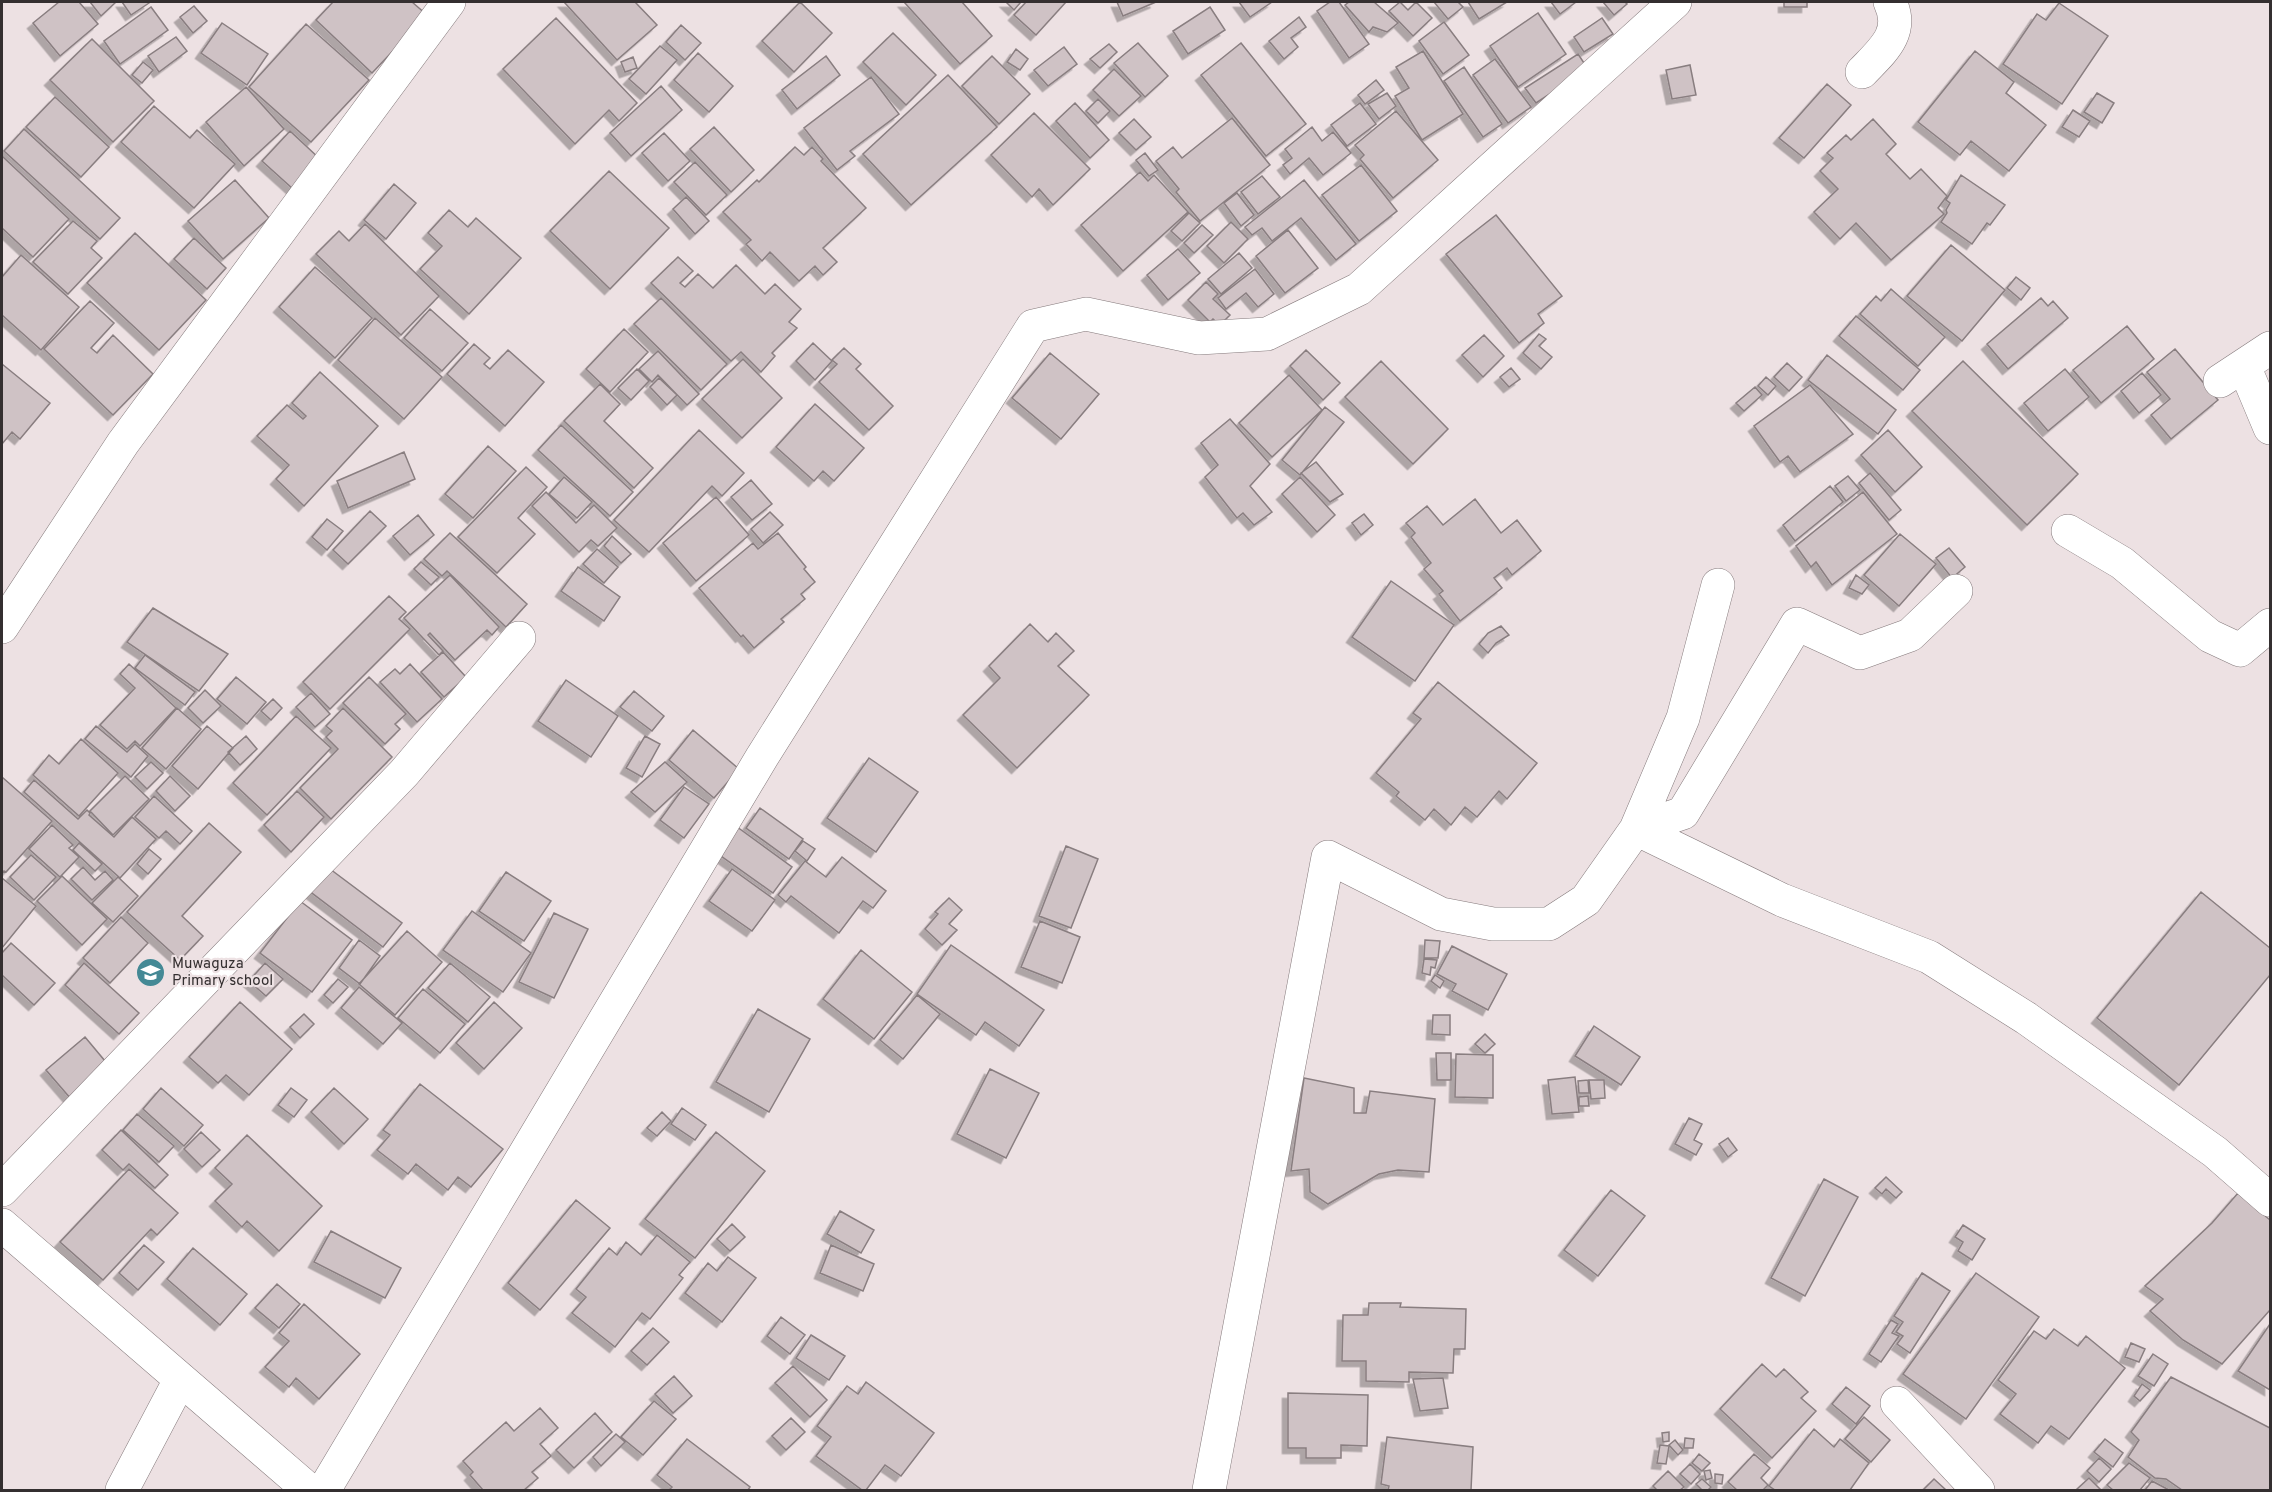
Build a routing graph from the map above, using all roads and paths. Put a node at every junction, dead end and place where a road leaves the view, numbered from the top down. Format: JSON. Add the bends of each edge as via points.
{"nodes":[{"id":1,"x":449,"y":2,"type":"edge"},
{"id":2,"x":1675,"y":2,"type":"edge"},
{"id":3,"x":1890,"y":2,"type":"edge"},
{"id":4,"x":1862,"y":72,"type":"dead end"},
{"id":5,"x":2245,"y":365,"type":"edge"},
{"id":6,"x":2271,"y":428,"type":"edge"},
{"id":7,"x":2068,"y":531,"type":"dead end"},
{"id":8,"x":1718,"y":585,"type":"dead end"},
{"id":9,"x":1956,"y":591,"type":"dead end"},
{"id":10,"x":2271,"y":625,"type":"edge"},
{"id":11,"x":2,"y":627,"type":"edge"},
{"id":12,"x":519,"y":638,"type":"dead end"},
{"id":13,"x":1636,"y":829,"type":"junction"},
{"id":14,"x":2,"y":1190,"type":"edge"},
{"id":15,"x":2271,"y":1200,"type":"edge"},
{"id":16,"x":2,"y":1225,"type":"edge"},
{"id":17,"x":180,"y":1380,"type":"junction"},
{"id":18,"x":1897,"y":1403,"type":"dead end"},
{"id":19,"x":122,"y":1491,"type":"edge"},
{"id":20,"x":309,"y":1491,"type":"edge"},
{"id":21,"x":324,"y":1491,"type":"edge"},
{"id":22,"x":1209,"y":1491,"type":"edge"},
{"id":23,"x":1978,"y":1491,"type":"edge"}],
"edges":[{"from":1,"to":11,"type":"street","via":[[123,443]]},
{"from":2,"to":21,"type":"street","via":[[1359,289],[1267,334],[1199,338],[1086,314],[1033,326],[762,758]]},
{"from":3,"to":4,"type":"street","via":[[1896,14],[1891,41]]},
{"from":5,"to":6,"type":"street"},
{"from":7,"to":10,"type":"street","via":[[2122,563],[2210,636],[2240,651]]},
{"from":8,"to":13,"type":"street","via":[[1683,718]]},
{"from":9,"to":13,"type":"street","via":[[1910,635],[1860,653],[1797,624],[1683,813]]},
{"from":12,"to":14,"type":"street","via":[[404,773]]},
{"from":13,"to":15,"type":"street","via":[[1782,900],[1929,957],[2026,1018],[2206,1145]]},
{"from":13,"to":22,"type":"street","via":[[1586,900],[1549,924],[1493,924],[1441,914],[1328,857]]},
{"from":16,"to":17,"type":"street"},
{"from":17,"to":19,"type":"street"},
{"from":17,"to":20,"type":"street"},
{"from":18,"to":23,"type":"street"}]}
